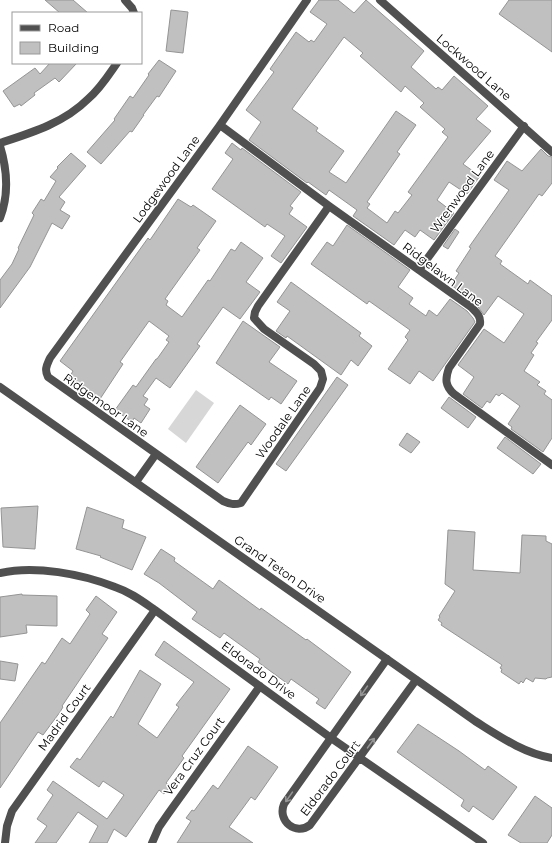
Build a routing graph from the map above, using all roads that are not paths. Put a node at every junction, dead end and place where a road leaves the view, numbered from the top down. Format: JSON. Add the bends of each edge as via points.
{"nodes":[{"id":1,"x":125,"y":0,"type":"edge"},
{"id":2,"x":307,"y":0,"type":"edge"},
{"id":3,"x":380,"y":0,"type":"edge"},
{"id":4,"x":134,"y":12,"type":"edge"},
{"id":5,"x":116,"y":64,"type":"edge"},
{"id":6,"x":220,"y":126,"type":"junction"},
{"id":7,"x":524,"y":126,"type":"junction"},
{"id":8,"x":0,"y":144,"type":"edge"},
{"id":9,"x":552,"y":152,"type":"edge"},
{"id":10,"x":329,"y":206,"type":"junction"},
{"id":11,"x":0,"y":218,"type":"edge"},
{"id":12,"x":419,"y":270,"type":"junction"},
{"id":13,"x":45,"y":372,"type":"joint"},
{"id":14,"x":0,"y":386,"type":"edge"},
{"id":15,"x":156,"y":454,"type":"junction"},
{"id":16,"x":552,"y":465,"type":"edge"},
{"id":17,"x":136,"y":482,"type":"junction"},
{"id":18,"x":236,"y":504,"type":"joint"},
{"id":19,"x":0,"y":573,"type":"edge"},
{"id":20,"x":156,"y":610,"type":"junction"},
{"id":21,"x":387,"y":659,"type":"junction"},
{"id":22,"x":416,"y":680,"type":"junction"},
{"id":23,"x":260,"y":686,"type":"junction"},
{"id":24,"x":331,"y":738,"type":"junction"},
{"id":25,"x":360,"y":757,"type":"junction"},
{"id":26,"x":552,"y":758,"type":"edge"},
{"id":27,"x":5,"y":843,"type":"edge"},
{"id":28,"x":152,"y":843,"type":"edge"},
{"id":29,"x":483,"y":843,"type":"edge"}],
"edges":[{"from":1,"to":4,"type":"street"},
{"from":2,"to":6,"type":"street","name":"Lodgewood Lane"},
{"from":3,"to":7,"type":"street","name":"Lockwood Lane"},
{"from":5,"to":8,"type":"street","via":[[88,100],[69,114],[45,128]]},
{"from":6,"to":10,"type":"street","name":"Ridgelawn Lane"},
{"from":6,"to":13,"type":"street","name":"Lodgewood Lane","via":[[50,358]]},
{"from":7,"to":9,"type":"street","name":"Lockwood Lane"},
{"from":7,"to":12,"type":"street","name":"Wrenwood Lane"},
{"from":8,"to":11,"type":"street","via":[[6,177],[6,195]]},
{"from":10,"to":12,"type":"street","name":"Ridgelawn Lane"},
{"from":10,"to":18,"type":"street","name":"Woodale Lane","via":[[258,306],[254,318],[264,329],[314,364],[321,371],[323,379],[320,388],[241,502]]},
{"from":12,"to":16,"type":"street","name":"Ridgelawn Lane","via":[[471,307],[480,319],[476,332],[448,368],[446,384],[449,390]]},
{"from":13,"to":15,"type":"street","name":"Ridgemoor Lane","via":[[53,382]]},
{"from":14,"to":17,"type":"street","name":"Grand Teton Drive"},
{"from":15,"to":17,"type":"street"},
{"from":15,"to":18,"type":"street","name":"Ridgemoor Lane","via":[[223,501]]},
{"from":17,"to":21,"type":"street","name":"Grand Teton Drive"},
{"from":19,"to":20,"type":"street","name":"Eldorado Drive","via":[[49,571],[73,575],[115,587]]},
{"from":20,"to":23,"type":"street","name":"Eldorado Drive"},
{"from":20,"to":27,"type":"street","name":"Madrid Court","via":[[12,811]]},
{"from":21,"to":22,"type":"street","name":"Grand Teton Drive"},
{"from":21,"to":24,"type":"street","name":"Eldorado Court","one_way":true},
{"from":25,"to":22,"type":"street","name":"Eldorado Court","one_way":true},
{"from":22,"to":26,"type":"street","name":"Grand Teton Drive","via":[[516,746]]},
{"from":23,"to":24,"type":"street","name":"Eldorado Drive"},
{"from":23,"to":28,"type":"street","name":"Vera Cruz Court","via":[[159,827]]},
{"from":24,"to":25,"type":"street","name":"Eldorado Drive"},
{"from":24,"to":25,"type":"street","name":"Eldorado Court","one_way":true,"via":[[284,804],[282,814],[291,826],[306,829]]},
{"from":25,"to":29,"type":"street","name":"Eldorado Drive"}]}
